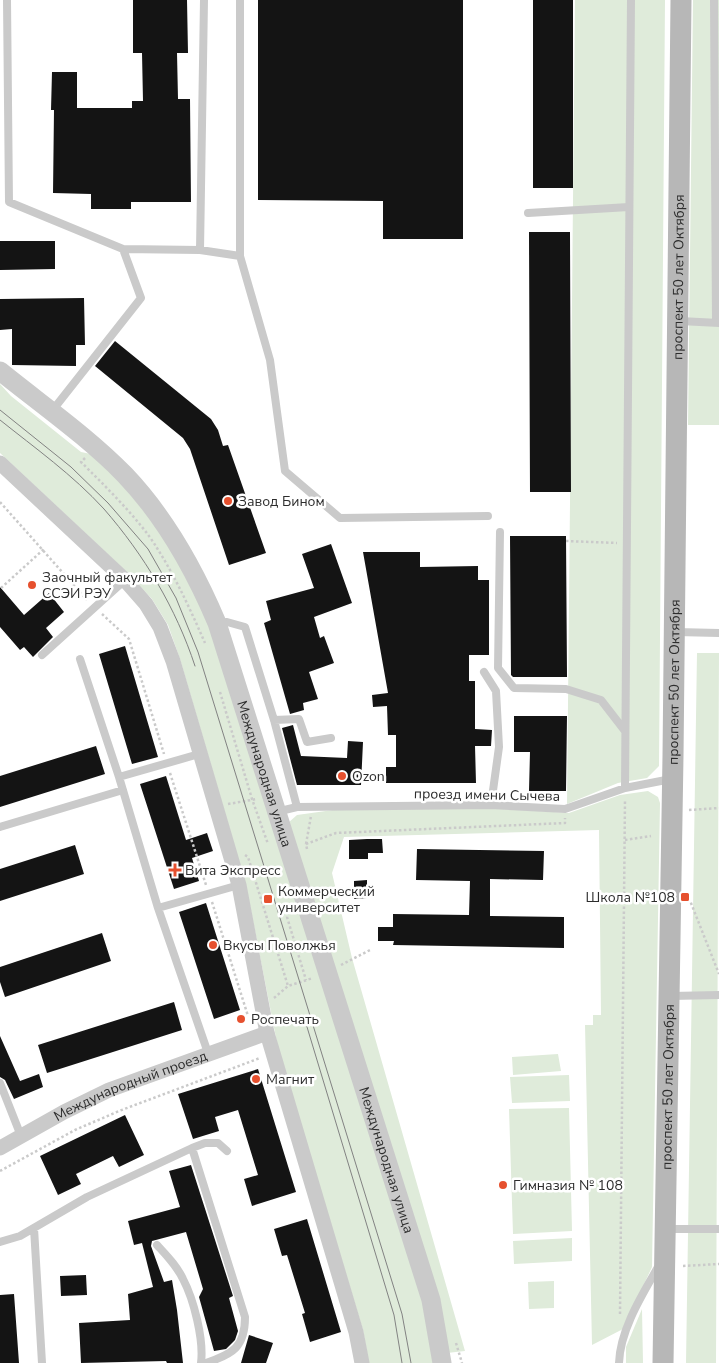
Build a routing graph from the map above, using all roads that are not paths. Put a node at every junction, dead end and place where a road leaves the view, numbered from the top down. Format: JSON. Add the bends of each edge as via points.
{"nodes":[{"id":1,"x":7,"y":0,"type":"edge"},
{"id":2,"x":204,"y":0,"type":"edge"},
{"id":3,"x":240,"y":0,"type":"edge"},
{"id":4,"x":631,"y":0,"type":"edge"},
{"id":5,"x":681,"y":0,"type":"edge"},
{"id":6,"x":714,"y":0,"type":"edge"},
{"id":7,"x":629,"y":207,"type":"junction"},
{"id":8,"x":528,"y":213,"type":"dead end"},
{"id":9,"x":123,"y":249,"type":"junction"},
{"id":10,"x":200,"y":250,"type":"junction"},
{"id":11,"x":240,"y":256,"type":"junction"},
{"id":12,"x":678,"y":320,"type":"junction"},
{"id":13,"x":717,"y":322,"type":"edge"},
{"id":14,"x":0,"y":371,"type":"edge"},
{"id":15,"x":51,"y":412,"type":"junction"},
{"id":16,"x":0,"y":463,"type":"edge"},
{"id":17,"x":488,"y":516,"type":"dead end"},
{"id":18,"x":500,"y":532,"type":"dead end"},
{"id":19,"x":125,"y":580,"type":"junction"},
{"id":20,"x":217,"y":623,"type":"junction"},
{"id":21,"x":674,"y":632,"type":"junction"},
{"id":22,"x":719,"y":633,"type":"edge"},
{"id":23,"x":42,"y":655,"type":"dead end"},
{"id":24,"x":80,"y":659,"type":"dead end"},
{"id":25,"x":484,"y":672,"type":"dead end"},
{"id":26,"x":274,"y":720,"type":"junction"},
{"id":27,"x":625,"y":731,"type":"junction"},
{"id":28,"x":331,"y":738,"type":"dead end"},
{"id":29,"x":199,"y":754,"type":"junction"},
{"id":30,"x":119,"y":777,"type":"junction"},
{"id":31,"x":672,"y":779,"type":"junction"},
{"id":32,"x":625,"y":788,"type":"junction"},
{"id":33,"x":123,"y":790,"type":"junction"},
{"id":34,"x":492,"y":804,"type":"junction"},
{"id":35,"x":274,"y":805,"type":"junction"},
{"id":36,"x":297,"y":808,"type":"junction"},
{"id":37,"x":0,"y":827,"type":"edge"},
{"id":38,"x":239,"y":885,"type":"junction"},
{"id":39,"x":158,"y":908,"type":"junction"},
{"id":40,"x":719,"y":995,"type":"edge"},
{"id":41,"x":669,"y":996,"type":"junction"},
{"id":42,"x":266,"y":1033,"type":"junction"},
{"id":43,"x":208,"y":1054,"type":"junction"},
{"id":44,"x":0,"y":1083,"type":"edge"},
{"id":45,"x":21,"y":1136,"type":"junction"},
{"id":46,"x":0,"y":1148,"type":"edge"},
{"id":47,"x":192,"y":1148,"type":"junction"},
{"id":48,"x":227,"y":1151,"type":"dead end"},
{"id":49,"x":34,"y":1228,"type":"junction"},
{"id":50,"x":664,"y":1229,"type":"junction"},
{"id":51,"x":719,"y":1229,"type":"edge"},
{"id":52,"x":0,"y":1242,"type":"edge"},
{"id":53,"x":157,"y":1245,"type":"dead end"},
{"id":54,"x":664,"y":1257,"type":"junction"},
{"id":55,"x":42,"y":1363,"type":"edge"},
{"id":56,"x":201,"y":1363,"type":"edge"},
{"id":57,"x":206,"y":1363,"type":"edge"},
{"id":58,"x":362,"y":1363,"type":"edge"},
{"id":59,"x":442,"y":1363,"type":"edge"},
{"id":60,"x":619,"y":1363,"type":"edge"},
{"id":61,"x":663,"y":1363,"type":"edge"}],
"edges":[{"from":1,"to":9,"type":"lane","via":[[8,202]]},
{"from":2,"to":10,"type":"lane"},
{"from":3,"to":11,"type":"lane"},
{"from":4,"to":7,"type":"lane"},
{"from":5,"to":12,"type":"main road","name":"проспект 50 лет Октября"},
{"from":6,"to":13,"type":"lane"},
{"from":7,"to":8,"type":"lane"},
{"from":7,"to":27,"type":"lane"},
{"from":9,"to":10,"type":"lane"},
{"from":9,"to":15,"type":"lane","via":[[141,298]]},
{"from":10,"to":11,"type":"lane"},
{"from":11,"to":17,"type":"lane","via":[[270,360],[284,471],[340,518]]},
{"from":12,"to":13,"type":"lane"},
{"from":12,"to":21,"type":"main road","name":"проспект 50 лет Октября"},
{"from":14,"to":15,"type":"street","name":"Международная улица"},
{"from":15,"to":20,"type":"street","name":"Международная улица","via":[[126,476],[156,514],[189,563]]},
{"from":16,"to":19,"type":"street"},
{"from":18,"to":27,"type":"lane","via":[[498,668],[514,688],[566,689],[601,700]]},
{"from":19,"to":23,"type":"lane"},
{"from":19,"to":29,"type":"street","via":[[146,604],[160,627]]},
{"from":20,"to":26,"type":"lane","via":[[245,627]]},
{"from":20,"to":35,"type":"street","name":"Международная улица"},
{"from":21,"to":22,"type":"lane"},
{"from":21,"to":31,"type":"main road","name":"проспект 50 лет Октября"},
{"from":24,"to":30,"type":"lane"},
{"from":25,"to":34,"type":"lane","via":[[496,691],[499,747]]},
{"from":26,"to":28,"type":"lane","via":[[299,719],[307,742]]},
{"from":26,"to":36,"type":"lane"},
{"from":27,"to":32,"type":"lane"},
{"from":29,"to":30,"type":"lane"},
{"from":29,"to":38,"type":"street"},
{"from":30,"to":33,"type":"lane"},
{"from":31,"to":32,"type":"lane","name":"проезд имени Сычева"},
{"from":31,"to":41,"type":"main road","name":"проспект 50 лет Октября"},
{"from":32,"to":34,"type":"lane","name":"проезд имени Сычева","via":[[566,809]]},
{"from":33,"to":37,"type":"lane"},
{"from":33,"to":39,"type":"lane"},
{"from":34,"to":36,"type":"lane","name":"проезд имени Сычева"},
{"from":35,"to":36,"type":"lane","name":"проезд имени Сычева"},
{"from":35,"to":59,"type":"street","name":"Международная улица","via":[[431,1300]]},
{"from":38,"to":39,"type":"lane"},
{"from":38,"to":42,"type":"street"},
{"from":39,"to":43,"type":"lane"},
{"from":40,"to":41,"type":"lane"},
{"from":41,"to":50,"type":"main road","name":"проспект 50 лет Октября"},
{"from":42,"to":43,"type":"street","name":"Международный проезд"},
{"from":42,"to":58,"type":"street","via":[[356,1332]]},
{"from":43,"to":45,"type":"street","name":"Международный проезд","via":[[109,1090]]},
{"from":44,"to":45,"type":"lane"},
{"from":45,"to":46,"type":"street","name":"Международный проезд"},
{"from":47,"to":48,"type":"lane","via":[[218,1143]]},
{"from":47,"to":49,"type":"lane","via":[[87,1197]]},
{"from":47,"to":57,"type":"lane","via":[[245,1317],[245,1330],[234,1351]]},
{"from":49,"to":52,"type":"lane"},
{"from":49,"to":55,"type":"lane"},
{"from":50,"to":51,"type":"lane"},
{"from":50,"to":54,"type":"main road","name":"проспект 50 лет Октября"},
{"from":53,"to":56,"type":"lane","via":[[184,1280],[203,1349]]},
{"from":54,"to":60,"type":"lane","via":[[619,1348]]},
{"from":54,"to":61,"type":"main road","name":"проспект 50 лет Октября"}]}
